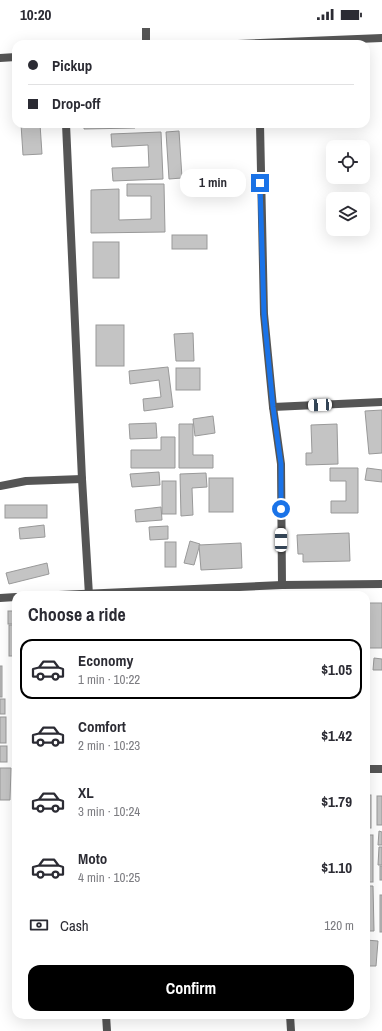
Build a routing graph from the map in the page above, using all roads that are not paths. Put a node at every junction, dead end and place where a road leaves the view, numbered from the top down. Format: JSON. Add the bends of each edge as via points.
{"nodes":[{"id":1,"x":146,"y":28,"type":"edge"},
{"id":2,"x":382,"y":38,"type":"edge"},
{"id":3,"x":146,"y":40,"type":"edge"},
{"id":4,"x":341,"y":40,"type":"edge"},
{"id":5,"x":12,"y":57,"type":"edge"},
{"id":6,"x":0,"y":58,"type":"edge"},
{"id":7,"x":66,"y":128,"type":"edge"},
{"id":8,"x":260,"y":128,"type":"edge"},
{"id":9,"x":382,"y":402,"type":"edge"},
{"id":10,"x":273,"y":407,"type":"junction"},
{"id":11,"x":82,"y":479,"type":"junction"},
{"id":12,"x":0,"y":486,"type":"edge"},
{"id":13,"x":382,"y":584,"type":"edge"},
{"id":14,"x":282,"y":585,"type":"junction"},
{"id":15,"x":89,"y":591,"type":"edge"},
{"id":16,"x":153,"y":591,"type":"edge"},
{"id":17,"x":12,"y":597,"type":"edge"},
{"id":18,"x":0,"y":598,"type":"edge"},
{"id":19,"x":370,"y":769,"type":"edge"},
{"id":20,"x":382,"y":769,"type":"edge"},
{"id":21,"x":106,"y":1019,"type":"edge"},
{"id":22,"x":290,"y":1019,"type":"edge"},
{"id":23,"x":107,"y":1031,"type":"edge"},
{"id":24,"x":291,"y":1031,"type":"edge"}],
"edges":[{"from":1,"to":3,"type":"street"},
{"from":2,"to":4,"type":"street"},
{"from":5,"to":6,"type":"street"},
{"from":7,"to":11,"type":"street"},
{"from":8,"to":10,"type":"street","via":[[264,314]]},
{"from":9,"to":10,"type":"street"},
{"from":10,"to":14,"type":"street","via":[[281,464]]},
{"from":11,"to":12,"type":"street","via":[[26,481]]},
{"from":11,"to":15,"type":"street"},
{"from":13,"to":14,"type":"street"},
{"from":14,"to":16,"type":"street"},
{"from":17,"to":18,"type":"street"},
{"from":19,"to":20,"type":"street"},
{"from":21,"to":23,"type":"street"},
{"from":22,"to":24,"type":"street"}]}
